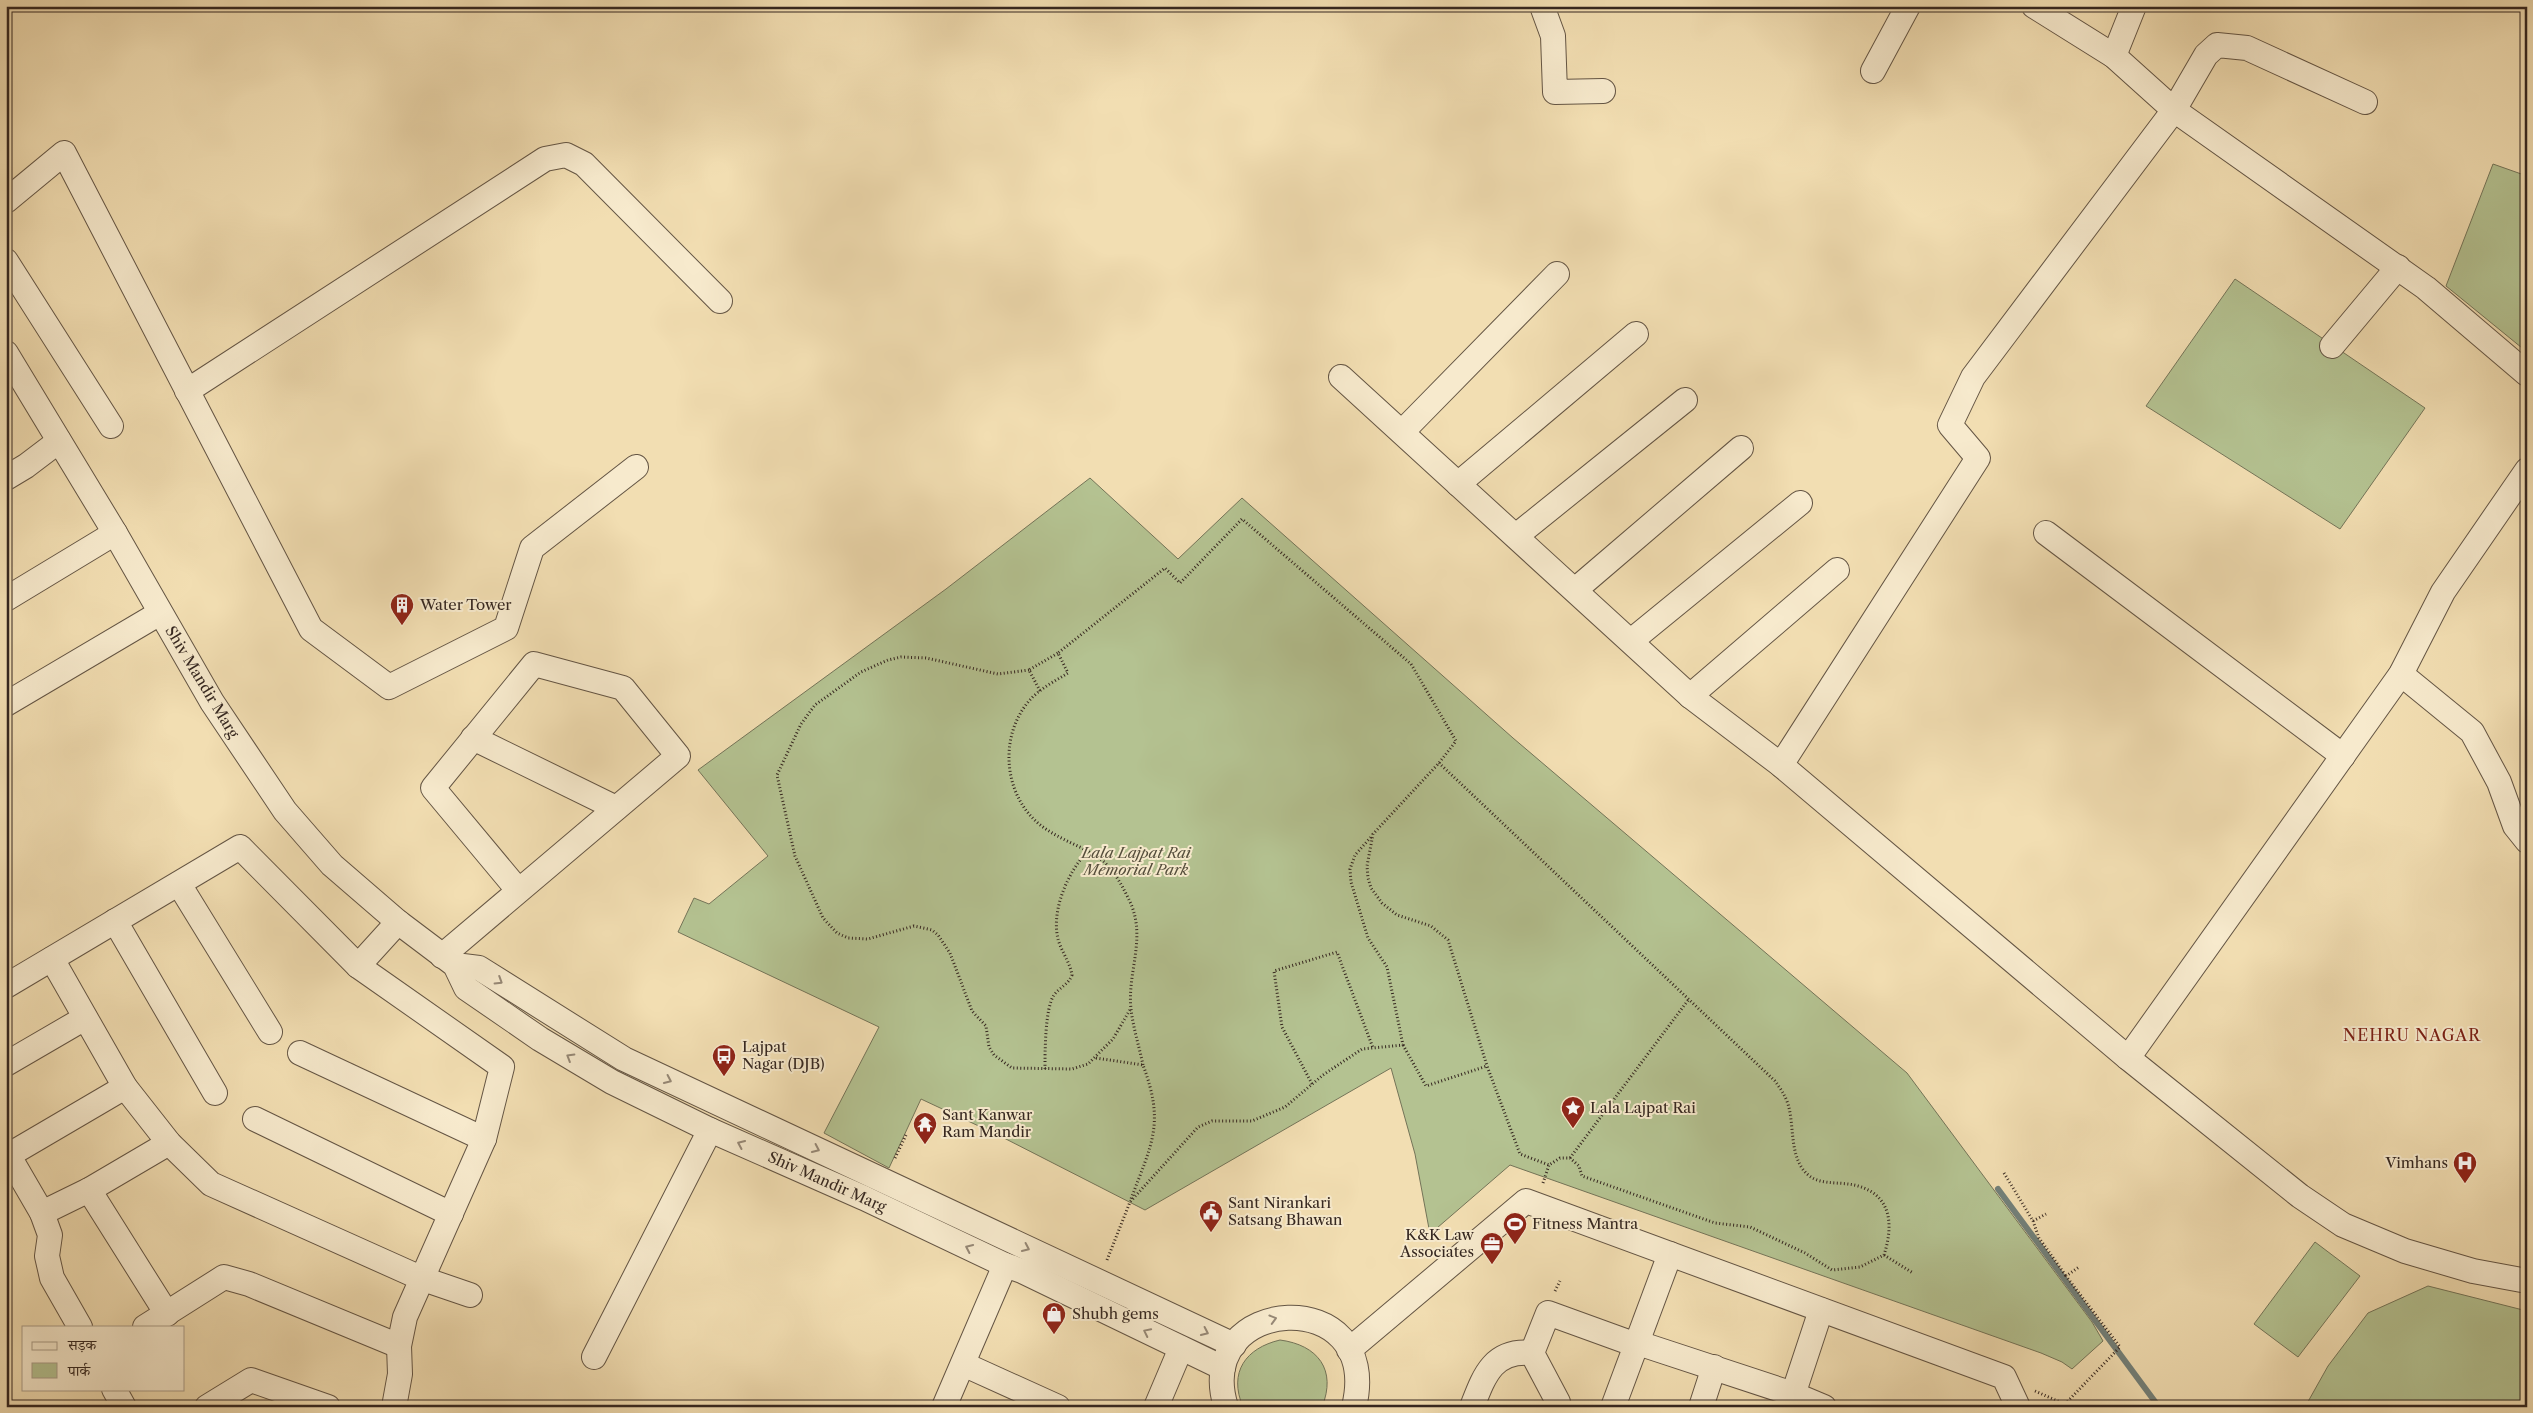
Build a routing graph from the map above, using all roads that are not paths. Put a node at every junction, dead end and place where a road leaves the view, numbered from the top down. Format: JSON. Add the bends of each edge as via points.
{"nodes":[{"id":1,"x":1542,"y":6,"type":"edge"},
{"id":2,"x":1908,"y":6,"type":"edge"},
{"id":3,"x":2034,"y":6,"type":"edge"},
{"id":4,"x":2134,"y":6,"type":"edge"},
{"id":5,"x":2114,"y":56,"type":"junction"},
{"id":6,"x":1873,"y":70,"type":"dead end"},
{"id":7,"x":1603,"y":91,"type":"dead end"},
{"id":8,"x":2365,"y":102,"type":"dead end"},
{"id":9,"x":2174,"y":110,"type":"junction"},
{"id":10,"x":6,"y":201,"type":"edge"},
{"id":11,"x":6,"y":261,"type":"edge"},
{"id":12,"x":2398,"y":267,"type":"junction"},
{"id":13,"x":1557,"y":274,"type":"dead end"},
{"id":14,"x":720,"y":302,"type":"dead end"},
{"id":15,"x":1636,"y":334,"type":"dead end"},
{"id":16,"x":2332,"y":346,"type":"dead end"},
{"id":17,"x":9,"y":366,"type":"edge"},
{"id":18,"x":2527,"y":374,"type":"edge"},
{"id":19,"x":1341,"y":377,"type":"dead end"},
{"id":20,"x":188,"y":391,"type":"junction"},
{"id":21,"x":1685,"y":400,"type":"dead end"},
{"id":22,"x":111,"y":426,"type":"dead end"},
{"id":23,"x":1402,"y":432,"type":"junction"},
{"id":24,"x":59,"y":441,"type":"junction"},
{"id":25,"x":1741,"y":448,"type":"dead end"},
{"id":26,"x":636,"y":467,"type":"dead end"},
{"id":27,"x":2527,"y":470,"type":"edge"},
{"id":28,"x":6,"y":478,"type":"edge"},
{"id":29,"x":1458,"y":484,"type":"junction"},
{"id":30,"x":1800,"y":503,"type":"dead end"},
{"id":31,"x":116,"y":533,"type":"junction"},
{"id":32,"x":2046,"y":533,"type":"dead end"},
{"id":33,"x":1516,"y":536,"type":"junction"},
{"id":34,"x":1837,"y":570,"type":"dead end"},
{"id":35,"x":1575,"y":590,"type":"junction"},
{"id":36,"x":6,"y":599,"type":"edge"},
{"id":37,"x":160,"y":613,"type":"junction"},
{"id":38,"x":1631,"y":642,"type":"junction"},
{"id":39,"x":2401,"y":674,"type":"junction"},
{"id":40,"x":1690,"y":696,"type":"junction"},
{"id":41,"x":6,"y":704,"type":"edge"},
{"id":42,"x":473,"y":738,"type":"junction"},
{"id":43,"x":2343,"y":756,"type":"junction"},
{"id":44,"x":1781,"y":765,"type":"junction"},
{"id":45,"x":616,"y":808,"type":"junction"},
{"id":46,"x":2527,"y":841,"type":"edge"},
{"id":47,"x":179,"y":884,"type":"junction"},
{"id":48,"x":518,"y":890,"type":"junction"},
{"id":49,"x":115,"y":921,"type":"junction"},
{"id":50,"x":398,"y":922,"type":"junction"},
{"id":51,"x":52,"y":959,"type":"junction"},
{"id":52,"x":448,"y":960,"type":"junction"},
{"id":53,"x":358,"y":966,"type":"junction"},
{"id":54,"x":6,"y":986,"type":"edge"},
{"id":55,"x":86,"y":1018,"type":"junction"},
{"id":56,"x":270,"y":1032,"type":"dead end"},
{"id":57,"x":300,"y":1054,"type":"dead end"},
{"id":58,"x":2128,"y":1058,"type":"junction"},
{"id":59,"x":6,"y":1064,"type":"edge"},
{"id":60,"x":125,"y":1087,"type":"junction"},
{"id":61,"x":215,"y":1093,"type":"dead end"},
{"id":62,"x":255,"y":1118,"type":"dead end"},
{"id":63,"x":710,"y":1130,"type":"junction"},
{"id":64,"x":484,"y":1139,"type":"junction"},
{"id":65,"x":169,"y":1143,"type":"junction"},
{"id":66,"x":8,"y":1153,"type":"edge"},
{"id":67,"x":89,"y":1190,"type":"junction"},
{"id":68,"x":42,"y":1213,"type":"junction"},
{"id":69,"x":451,"y":1214,"type":"junction"},
{"id":70,"x":1670,"y":1254,"type":"junction"},
{"id":71,"x":1005,"y":1265,"type":"junction"},
{"id":72,"x":423,"y":1279,"type":"junction"},
{"id":73,"x":2527,"y":1282,"type":"edge"},
{"id":74,"x":470,"y":1295,"type":"dead end"},
{"id":75,"x":1821,"y":1310,"type":"junction"},
{"id":76,"x":167,"y":1314,"type":"junction"},
{"id":77,"x":79,"y":1326,"type":"edge"},
{"id":78,"x":147,"y":1326,"type":"edge"},
{"id":79,"x":1638,"y":1343,"type":"junction"},
{"id":80,"x":1234,"y":1345,"type":"junction"},
{"id":81,"x":399,"y":1346,"type":"junction"},
{"id":82,"x":1181,"y":1348,"type":"junction"},
{"id":83,"x":1349,"y":1350,"type":"junction"},
{"id":84,"x":1532,"y":1353,"type":"junction"},
{"id":85,"x":594,"y":1357,"type":"dead end"},
{"id":86,"x":962,"y":1364,"type":"junction"},
{"id":87,"x":1714,"y":1367,"type":"junction"},
{"id":88,"x":1223,"y":1368,"type":"junction"},
{"id":89,"x":115,"y":1390,"type":"edge"},
{"id":90,"x":1791,"y":1400,"type":"edge"},
{"id":91,"x":1563,"y":1405,"type":"edge"},
{"id":92,"x":124,"y":1407,"type":"edge"},
{"id":93,"x":207,"y":1407,"type":"edge"},
{"id":94,"x":328,"y":1407,"type":"edge"},
{"id":95,"x":394,"y":1407,"type":"edge"},
{"id":96,"x":944,"y":1407,"type":"edge"},
{"id":97,"x":1058,"y":1407,"type":"edge"},
{"id":98,"x":1156,"y":1407,"type":"edge"},
{"id":99,"x":1226,"y":1407,"type":"edge"},
{"id":100,"x":1354,"y":1407,"type":"edge"},
{"id":101,"x":1472,"y":1407,"type":"edge"},
{"id":102,"x":1613,"y":1407,"type":"edge"},
{"id":103,"x":1701,"y":1407,"type":"edge"},
{"id":104,"x":1824,"y":1407,"type":"edge"},
{"id":105,"x":2018,"y":1407,"type":"edge"}],
"edges":[{"from":1,"to":7,"type":"street","via":[[1553,36],[1555,92]]},
{"from":2,"to":6,"type":"street"},
{"from":3,"to":5,"type":"street"},
{"from":4,"to":5,"type":"street"},
{"from":5,"to":9,"type":"street"},
{"from":8,"to":9,"type":"street","via":[[2246,48],[2217,45],[2206,54]]},
{"from":9,"to":12,"type":"street"},
{"from":9,"to":44,"type":"street","via":[[1973,377],[1950,425],[1978,458]]},
{"from":10,"to":20,"type":"street","via":[[64,153]]},
{"from":11,"to":22,"type":"street"},
{"from":12,"to":16,"type":"street"},
{"from":12,"to":18,"type":"street"},
{"from":13,"to":23,"type":"street"},
{"from":14,"to":20,"type":"street","via":[[584,164],[566,155],[545,159]]},
{"from":15,"to":29,"type":"street"},
{"from":17,"to":24,"type":"street","name":"Shiv Mandir Marg"},
{"from":19,"to":23,"type":"street"},
{"from":20,"to":26,"type":"street","via":[[310,629],[389,687],[506,628],[532,548]]},
{"from":21,"to":33,"type":"street"},
{"from":23,"to":29,"type":"street"},
{"from":24,"to":28,"type":"street"},
{"from":24,"to":31,"type":"street","name":"Shiv Mandir Marg"},
{"from":25,"to":35,"type":"street"},
{"from":27,"to":39,"type":"street","via":[[2443,592]]},
{"from":29,"to":33,"type":"street"},
{"from":30,"to":38,"type":"street"},
{"from":31,"to":36,"type":"street"},
{"from":31,"to":37,"type":"street","name":"Shiv Mandir Marg"},
{"from":32,"to":43,"type":"street"},
{"from":33,"to":35,"type":"street"},
{"from":34,"to":40,"type":"street"},
{"from":35,"to":38,"type":"street"},
{"from":37,"to":41,"type":"street"},
{"from":37,"to":50,"type":"street","name":"Shiv Mandir Marg","via":[[212,702],[285,811],[332,865]]},
{"from":38,"to":40,"type":"street"},
{"from":39,"to":43,"type":"street"},
{"from":39,"to":46,"type":"street","via":[[2472,732],[2499,782],[2515,826]]},
{"from":40,"to":44,"type":"street"},
{"from":42,"to":45,"type":"street"},
{"from":42,"to":45,"type":"street","via":[[534,664],[623,688],[678,756]]},
{"from":42,"to":48,"type":"street","via":[[433,788]]},
{"from":43,"to":58,"type":"street"},
{"from":44,"to":58,"type":"street"},
{"from":45,"to":48,"type":"street"},
{"from":47,"to":49,"type":"street"},
{"from":47,"to":53,"type":"street","via":[[240,847]]},
{"from":47,"to":56,"type":"street"},
{"from":48,"to":52,"type":"street"},
{"from":49,"to":51,"type":"street"},
{"from":49,"to":61,"type":"street"},
{"from":50,"to":52,"type":"street","name":"Shiv Mandir Marg"},
{"from":50,"to":53,"type":"street"},
{"from":51,"to":54,"type":"street"},
{"from":51,"to":55,"type":"street"},
{"from":63,"to":52,"type":"street","name":"Shiv Mandir Marg","one_way":true,"via":[[612,1082],[540,1039],[466,988]]},
{"from":52,"to":80,"type":"street","name":"Shiv Mandir Marg","one_way":true,"via":[[479,968],[624,1059]]},
{"from":53,"to":64,"type":"street","via":[[502,1068]]},
{"from":55,"to":59,"type":"street"},
{"from":55,"to":60,"type":"street"},
{"from":57,"to":64,"type":"street"},
{"from":58,"to":73,"type":"street","via":[[2300,1196],[2343,1225],[2405,1250],[2473,1271]]},
{"from":60,"to":65,"type":"street"},
{"from":60,"to":66,"type":"street"},
{"from":62,"to":69,"type":"street"},
{"from":71,"to":63,"type":"street","name":"Shiv Mandir Marg","one_way":true},
{"from":63,"to":85,"type":"street"},
{"from":64,"to":69,"type":"street"},
{"from":65,"to":67,"type":"street"},
{"from":65,"to":72,"type":"street","via":[[211,1184]]},
{"from":66,"to":68,"type":"street"},
{"from":67,"to":68,"type":"street"},
{"from":67,"to":76,"type":"street"},
{"from":68,"to":77,"type":"street","via":[[50,1235],[47,1256],[52,1278]]},
{"from":69,"to":72,"type":"street"},
{"from":70,"to":75,"type":"street"},
{"from":70,"to":79,"type":"street"},
{"from":70,"to":83,"type":"street","via":[[1526,1202]]},
{"from":82,"to":71,"type":"street","name":"Shiv Mandir Marg","one_way":true},
{"from":71,"to":86,"type":"street"},
{"from":72,"to":74,"type":"street"},
{"from":72,"to":81,"type":"street","via":[[404,1317]]},
{"from":75,"to":90,"type":"street","via":[[1812,1357]]},
{"from":75,"to":105,"type":"street","via":[[2004,1377]]},
{"from":76,"to":78,"type":"street"},
{"from":76,"to":81,"type":"street","via":[[224,1277],[249,1284]]},
{"from":79,"to":84,"type":"street","via":[[1548,1313]]},
{"from":79,"to":87,"type":"street"},
{"from":79,"to":102,"type":"street"},
{"from":80,"to":83,"type":"street","one_way":true,"via":[[1260,1323],[1294,1316],[1326,1326]]},
{"from":80,"to":88,"type":"street"},
{"from":81,"to":95,"type":"street","via":[[400,1374]]},
{"from":82,"to":88,"type":"street","name":"Shiv Mandir Marg"},
{"from":82,"to":98,"type":"street"},
{"from":83,"to":100,"type":"street","via":[[1358,1381]]},
{"from":84,"to":91,"type":"street"},
{"from":84,"to":101,"type":"street","via":[[1507,1356],[1490,1366]]},
{"from":86,"to":96,"type":"street"},
{"from":86,"to":97,"type":"street"},
{"from":87,"to":90,"type":"street"},
{"from":87,"to":103,"type":"street"},
{"from":88,"to":99,"type":"street","via":[[1222,1388]]},
{"from":89,"to":92,"type":"street"},
{"from":90,"to":104,"type":"street"},
{"from":93,"to":94,"type":"street","via":[[251,1380]]}]}
